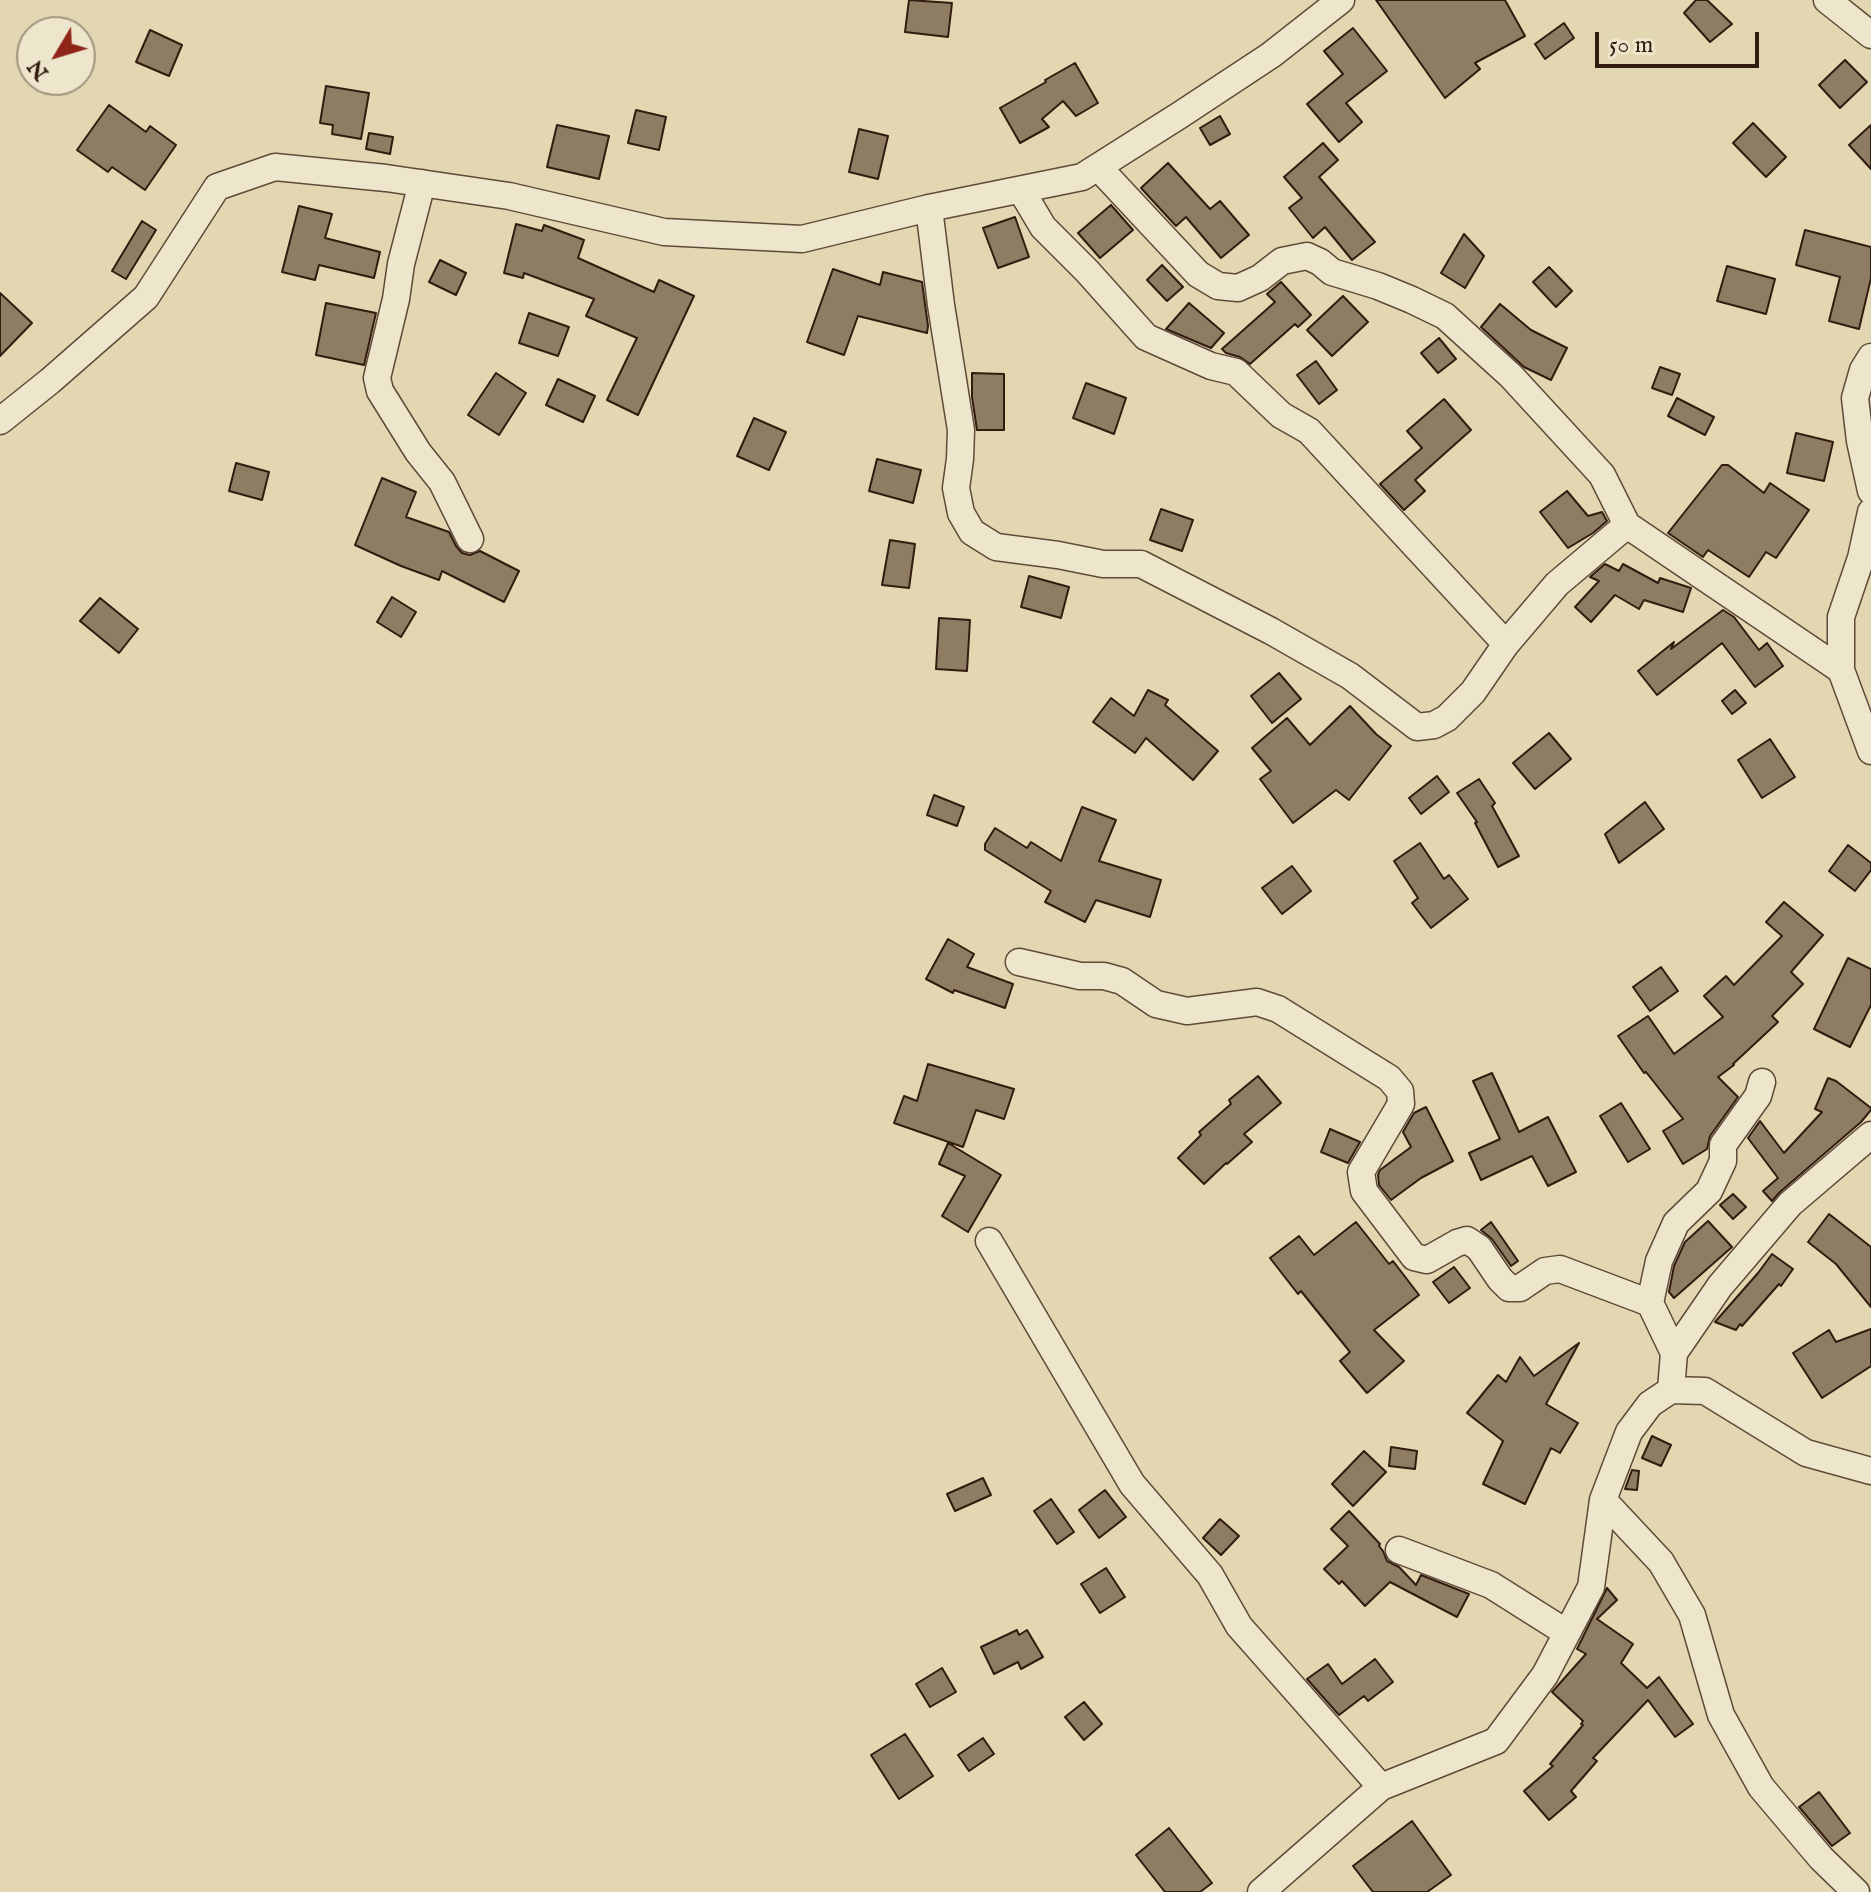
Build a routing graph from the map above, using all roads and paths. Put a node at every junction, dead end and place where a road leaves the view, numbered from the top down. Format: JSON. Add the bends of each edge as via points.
{"nodes":[{"id":1,"x":1341,"y":0,"type":"edge"},
{"id":2,"x":1827,"y":0,"type":"edge"},
{"id":3,"x":1871,"y":35,"type":"edge"},
{"id":4,"x":1098,"y":167,"type":"junction"},
{"id":5,"x":422,"y":183,"type":"junction"},
{"id":6,"x":1021,"y":190,"type":"junction"},
{"id":7,"x":929,"y":208,"type":"junction"},
{"id":8,"x":1871,"y":357,"type":"edge"},
{"id":9,"x":0,"y":421,"type":"edge"},
{"id":10,"x":1871,"y":491,"type":"edge"},
{"id":11,"x":1871,"y":512,"type":"edge"},
{"id":12,"x":1627,"y":525,"type":"junction"},
{"id":13,"x":470,"y":539,"type":"dead end"},
{"id":14,"x":1506,"y":644,"type":"junction"},
{"id":15,"x":1841,"y":670,"type":"junction"},
{"id":16,"x":1871,"y":751,"type":"edge"},
{"id":17,"x":1019,"y":962,"type":"dead end"},
{"id":18,"x":1762,"y":1082,"type":"dead end"},
{"id":19,"x":1871,"y":1135,"type":"edge"},
{"id":20,"x":989,"y":1241,"type":"dead end"},
{"id":21,"x":1650,"y":1303,"type":"junction"},
{"id":22,"x":1674,"y":1353,"type":"junction"},
{"id":23,"x":1671,"y":1390,"type":"junction"},
{"id":24,"x":1871,"y":1471,"type":"edge"},
{"id":25,"x":1603,"y":1500,"type":"junction"},
{"id":26,"x":1399,"y":1550,"type":"dead end"},
{"id":27,"x":1567,"y":1633,"type":"junction"},
{"id":28,"x":1381,"y":1787,"type":"junction"},
{"id":29,"x":1261,"y":1892,"type":"edge"},
{"id":30,"x":1856,"y":1892,"type":"edge"}],
"edges":[{"from":1,"to":4,"type":"street","via":[[1271,55]]},
{"from":2,"to":3,"type":"street"},
{"from":4,"to":6,"type":"street","via":[[1082,177]]},
{"from":4,"to":12,"type":"street","via":[[1198,274],[1218,286],[1238,288],[1282,261],[1307,256],[1332,272],[1445,316],[1511,376],[1602,475]]},
{"from":5,"to":7,"type":"street","via":[[679,233],[802,239]]},
{"from":5,"to":9,"type":"street","via":[[275,167],[217,187],[146,297]]},
{"from":5,"to":13,"type":"street","via":[[377,378],[418,452],[442,482]]},
{"from":6,"to":7,"type":"street"},
{"from":6,"to":14,"type":"street","via":[[1043,227],[1146,337],[1236,372],[1281,415],[1309,431]]},
{"from":7,"to":14,"type":"street","via":[[961,430],[956,488],[972,532],[996,547],[1103,564],[1141,564],[1350,676],[1417,727],[1447,718],[1473,692]]},
{"from":8,"to":10,"type":"street","via":[[1855,398]]},
{"from":11,"to":15,"type":"street","via":[[1841,617]]},
{"from":12,"to":14,"type":"street","via":[[1557,584]]},
{"from":12,"to":15,"type":"street"},
{"from":15,"to":16,"type":"street"},
{"from":17,"to":21,"type":"street","via":[[1122,981],[1156,1004],[1187,1011],[1257,1002],[1278,1009],[1389,1078],[1400,1091],[1401,1104],[1361,1172],[1364,1191],[1414,1257],[1427,1260],[1467,1240],[1509,1288],[1560,1269]]},
{"from":18,"to":21,"type":"street","via":[[1723,1145],[1723,1161],[1709,1191],[1676,1223],[1659,1261]]},
{"from":19,"to":22,"type":"street","via":[[1790,1204],[1720,1286]]},
{"from":20,"to":28,"type":"street","via":[[1132,1484],[1210,1575],[1239,1626]]},
{"from":21,"to":22,"type":"street"},
{"from":22,"to":23,"type":"street"},
{"from":23,"to":24,"type":"street","via":[[1705,1391],[1806,1453]]},
{"from":23,"to":25,"type":"street","via":[[1650,1404],[1629,1432]]},
{"from":25,"to":27,"type":"street","via":[[1591,1587]]},
{"from":25,"to":30,"type":"street","via":[[1661,1562],[1692,1615],[1721,1715],[1761,1787]]},
{"from":26,"to":27,"type":"street","via":[[1491,1585]]},
{"from":27,"to":28,"type":"street","via":[[1545,1675],[1496,1741]]},
{"from":28,"to":29,"type":"street"}]}
